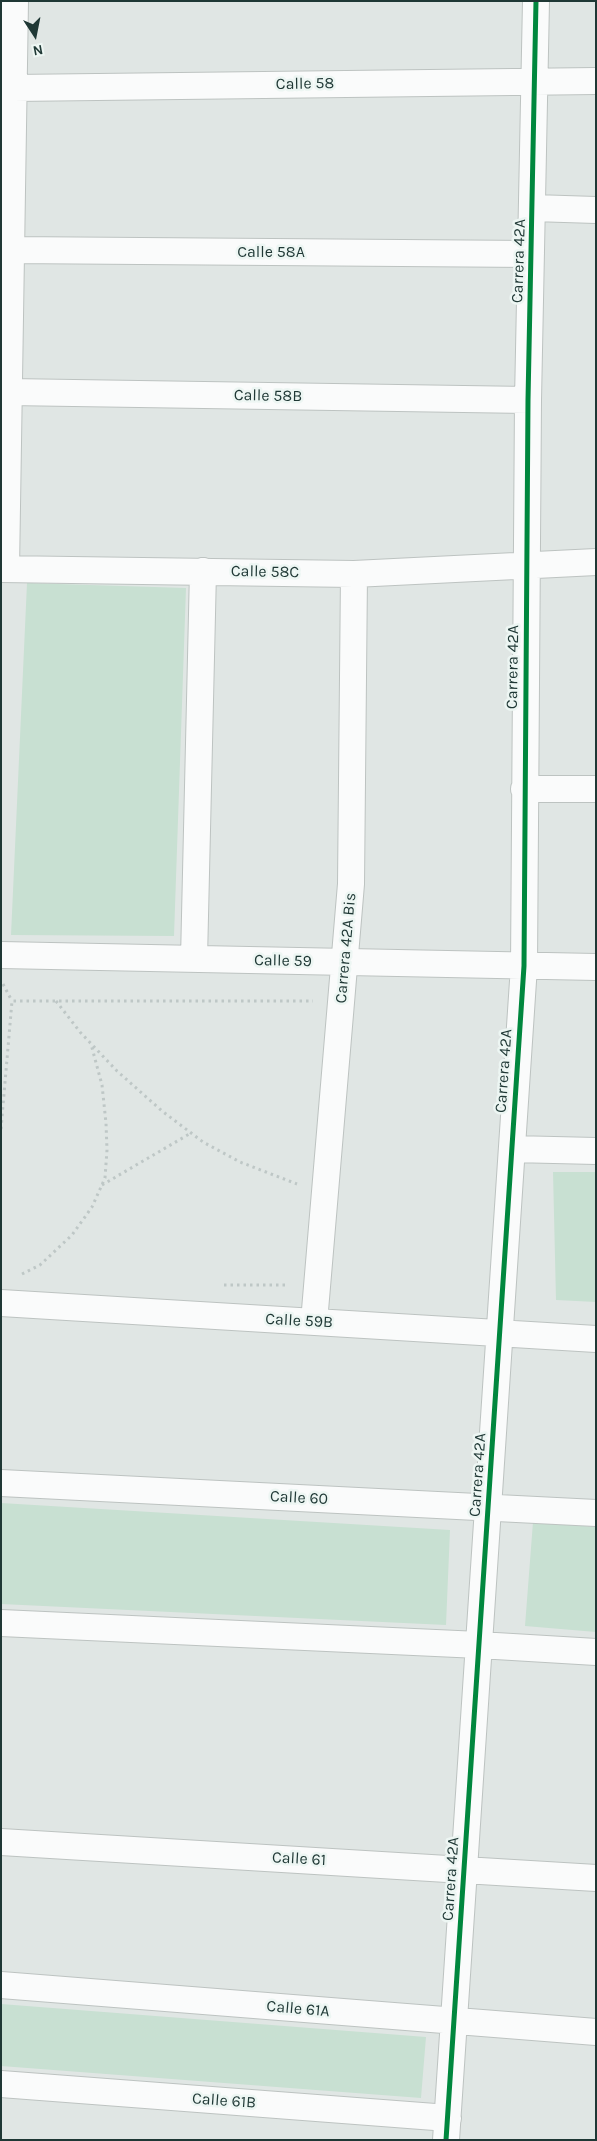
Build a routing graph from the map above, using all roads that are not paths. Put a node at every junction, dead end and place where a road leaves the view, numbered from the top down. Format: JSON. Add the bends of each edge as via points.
{"nodes":[{"id":1,"x":15,"y":1,"type":"edge"},
{"id":2,"x":536,"y":1,"type":"edge"},
{"id":3,"x":8,"y":32,"type":"edge"},
{"id":4,"x":596,"y":81,"type":"edge"},
{"id":5,"x":534,"y":82,"type":"junction"},
{"id":6,"x":14,"y":88,"type":"junction"},
{"id":7,"x":7,"y":167,"type":"edge"},
{"id":8,"x":533,"y":208,"type":"junction"},
{"id":9,"x":596,"y":210,"type":"edge"},
{"id":10,"x":11,"y":250,"type":"junction"},
{"id":11,"x":531,"y":254,"type":"junction"},
{"id":12,"x":6,"y":294,"type":"edge"},
{"id":13,"x":528,"y":400,"type":"junction"},
{"id":14,"x":6,"y":404,"type":"edge"},
{"id":15,"x":596,"y":562,"type":"edge"},
{"id":16,"x":528,"y":565,"type":"junction"},
{"id":17,"x":4,"y":569,"type":"edge"},
{"id":18,"x":203,"y":571,"type":"junction"},
{"id":19,"x":354,"y":574,"type":"junction"},
{"id":20,"x":524,"y":789,"type":"junction"},
{"id":21,"x":596,"y":789,"type":"edge"},
{"id":22,"x":1,"y":955,"type":"edge"},
{"id":23,"x":194,"y":959,"type":"junction"},
{"id":24,"x":344,"y":962,"type":"junction"},
{"id":25,"x":524,"y":966,"type":"junction"},
{"id":26,"x":596,"y":967,"type":"edge"},
{"id":27,"x":512,"y":1149,"type":"junction"},
{"id":28,"x":596,"y":1151,"type":"edge"},
{"id":29,"x":1,"y":1303,"type":"edge"},
{"id":30,"x":314,"y":1322,"type":"junction"},
{"id":31,"x":499,"y":1334,"type":"junction"},
{"id":32,"x":596,"y":1339,"type":"edge"},
{"id":33,"x":1,"y":1483,"type":"edge"},
{"id":34,"x":488,"y":1508,"type":"junction"},
{"id":35,"x":596,"y":1514,"type":"edge"},
{"id":36,"x":1,"y":1623,"type":"edge"},
{"id":37,"x":479,"y":1645,"type":"junction"},
{"id":38,"x":596,"y":1652,"type":"edge"},
{"id":39,"x":1,"y":1842,"type":"edge"},
{"id":40,"x":464,"y":1869,"type":"junction"},
{"id":41,"x":596,"y":1878,"type":"edge"},
{"id":42,"x":1,"y":1985,"type":"edge"},
{"id":43,"x":454,"y":2021,"type":"junction"},
{"id":44,"x":596,"y":2032,"type":"edge"},
{"id":45,"x":1,"y":2084,"type":"edge"},
{"id":46,"x":447,"y":2129,"type":"edge"}],
"edges":[{"from":1,"to":3,"type":"street"},
{"from":2,"to":5,"type":"street","name":"Carrera 42A"},
{"from":3,"to":6,"type":"street"},
{"from":4,"to":5,"type":"street","name":"Calle 58"},
{"from":5,"to":6,"type":"street","name":"Calle 58"},
{"from":5,"to":8,"type":"street","name":"Carrera 42A"},
{"from":6,"to":7,"type":"street"},
{"from":7,"to":10,"type":"street"},
{"from":8,"to":9,"type":"street"},
{"from":8,"to":11,"type":"street","name":"Carrera 42A"},
{"from":10,"to":11,"type":"street","name":"Calle 58A"},
{"from":10,"to":12,"type":"street"},
{"from":11,"to":13,"type":"street","name":"Carrera 42A"},
{"from":12,"to":14,"type":"street"},
{"from":13,"to":14,"type":"street","name":"Calle 58B"},
{"from":13,"to":16,"type":"street","name":"Carrera 42A"},
{"from":14,"to":17,"type":"street"},
{"from":15,"to":16,"type":"street","name":"Calle 58C"},
{"from":16,"to":19,"type":"street","name":"Calle 58C"},
{"from":16,"to":20,"type":"street","name":"Carrera 42A"},
{"from":17,"to":18,"type":"street","name":"Calle 58C"},
{"from":18,"to":19,"type":"street","name":"Calle 58C"},
{"from":18,"to":23,"type":"street"},
{"from":19,"to":24,"type":"street","name":"Carrera 42A Bis","via":[[351,884]]},
{"from":20,"to":21,"type":"street"},
{"from":20,"to":25,"type":"street","name":"Carrera 42A"},
{"from":22,"to":23,"type":"street","name":"Calle 59"},
{"from":23,"to":24,"type":"street","name":"Calle 59"},
{"from":24,"to":25,"type":"street","name":"Calle 59"},
{"from":24,"to":30,"type":"street","name":"Carrera 42A Bis"},
{"from":25,"to":26,"type":"street","name":"Calle 59"},
{"from":25,"to":27,"type":"street","name":"Carrera 42A"},
{"from":27,"to":28,"type":"street"},
{"from":27,"to":31,"type":"street","name":"Carrera 42A"},
{"from":29,"to":30,"type":"street","name":"Calle 59B"},
{"from":30,"to":31,"type":"street","name":"Calle 59B"},
{"from":31,"to":32,"type":"street","name":"Calle 59B"},
{"from":31,"to":34,"type":"street","name":"Carrera 42A"},
{"from":33,"to":34,"type":"street","name":"Calle 60"},
{"from":34,"to":35,"type":"street","name":"Calle 60"},
{"from":34,"to":37,"type":"street","name":"Carrera 42A"},
{"from":36,"to":37,"type":"street"},
{"from":37,"to":38,"type":"street"},
{"from":37,"to":40,"type":"street","name":"Carrera 42A"},
{"from":39,"to":40,"type":"street","name":"Calle 61"},
{"from":40,"to":41,"type":"street","name":"Calle 61"},
{"from":40,"to":43,"type":"street","name":"Carrera 42A"},
{"from":42,"to":43,"type":"street","name":"Calle 61A"},
{"from":43,"to":44,"type":"street","name":"Calle 61A"},
{"from":43,"to":46,"type":"street","name":"Carrera 42A"},
{"from":45,"to":46,"type":"street","name":"Calle 61B"}]}
